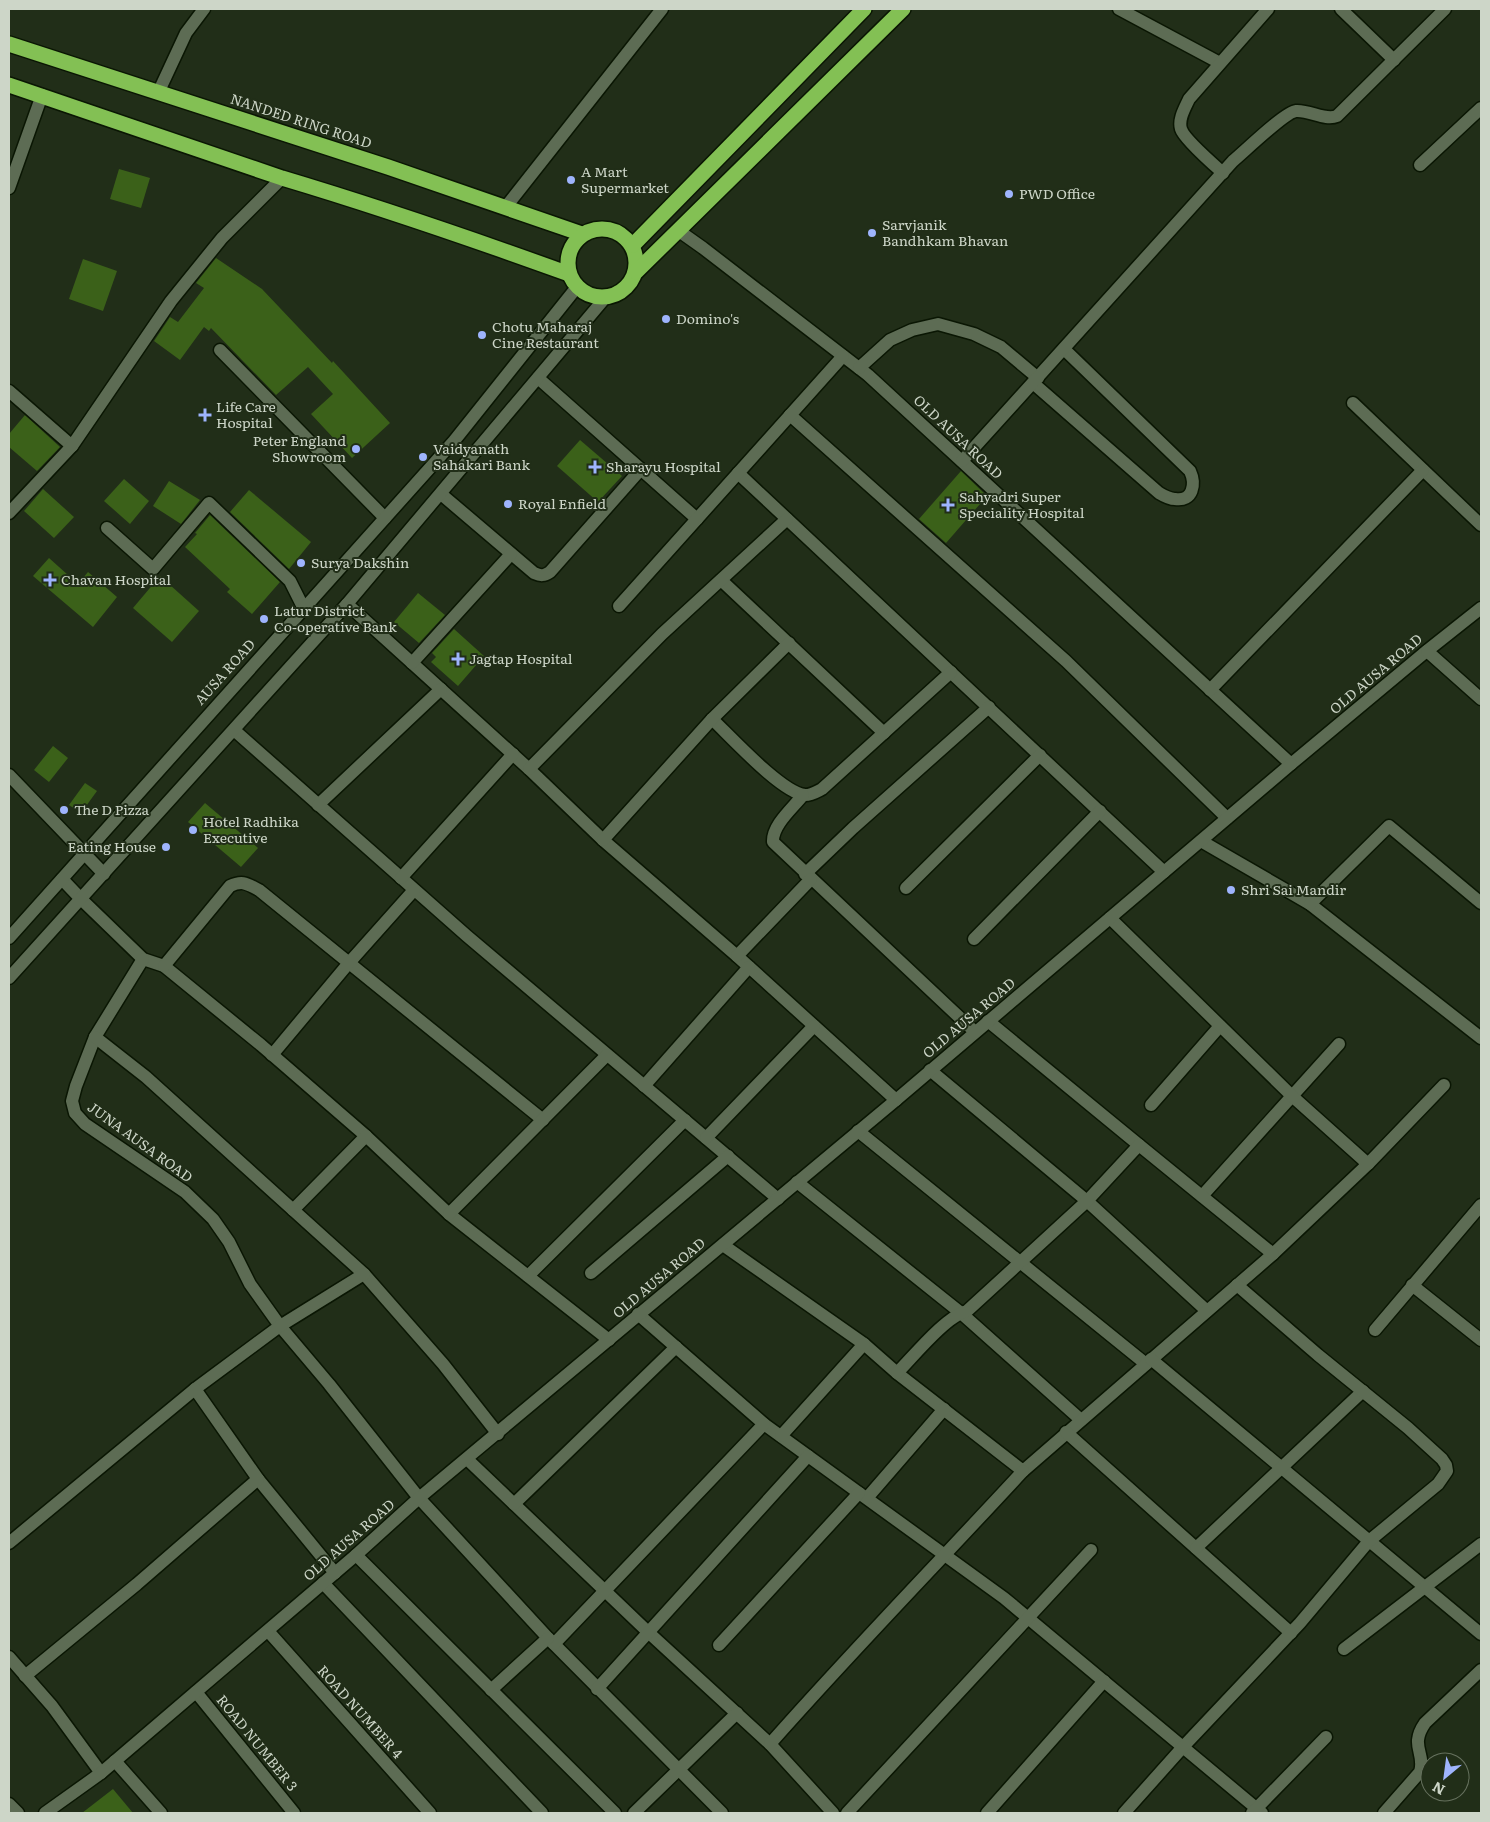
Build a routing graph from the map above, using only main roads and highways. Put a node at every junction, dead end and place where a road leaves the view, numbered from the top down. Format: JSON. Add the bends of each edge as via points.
{"nodes":[{"id":1,"x":864,"y":9,"type":"edge"},
{"id":2,"x":903,"y":9,"type":"edge"},
{"id":3,"x":9,"y":44,"type":"edge"},
{"id":4,"x":9,"y":85,"type":"edge"},
{"id":5,"x":582,"y":234,"type":"junction"},
{"id":6,"x":633,"y":245,"type":"junction"},
{"id":7,"x":636,"y":272,"type":"junction"},
{"id":8,"x":573,"y":280,"type":"junction"}],
"edges":[{"from":1,"to":6,"type":"highway"},
{"from":2,"to":7,"type":"highway"},
{"from":3,"to":5,"type":"highway","name":"NANDED RING ROAD","via":[[159,91]]},
{"from":4,"to":8,"type":"highway","via":[[439,229]]},
{"from":5,"to":6,"type":"highway","via":[[595,229],[610,229]]},
{"from":5,"to":8,"type":"highway","via":[[572,245],[568,259]]},
{"from":6,"to":7,"type":"highway","via":[[638,258]]},
{"from":7,"to":8,"type":"highway","via":[[630,285],[619,294],[605,298],[590,295]]}]}
